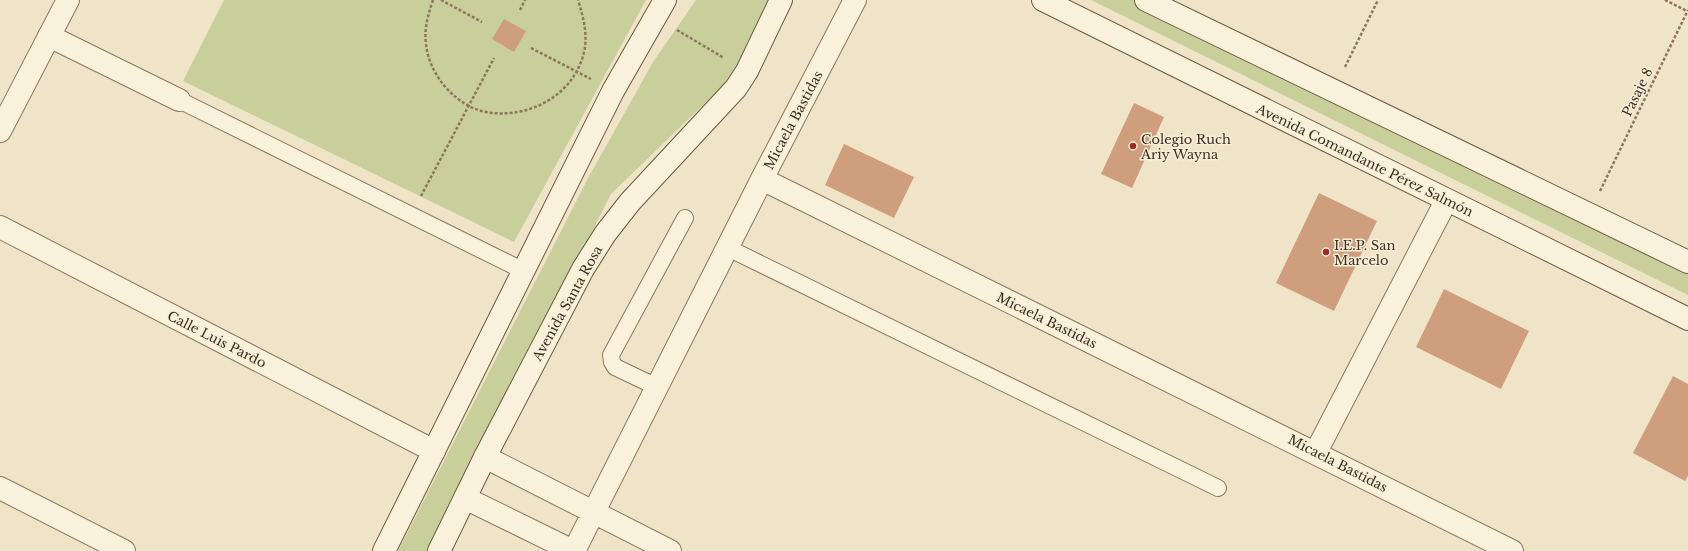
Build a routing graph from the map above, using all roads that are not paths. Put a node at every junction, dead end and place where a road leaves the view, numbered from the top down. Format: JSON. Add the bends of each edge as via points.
{"nodes":[{"id":1,"x":68,"y":0,"type":"edge"},
{"id":2,"x":781,"y":0,"type":"edge"},
{"id":3,"x":855,"y":0,"type":"edge"},
{"id":4,"x":1043,"y":0,"type":"edge"},
{"id":5,"x":1146,"y":0,"type":"edge"},
{"id":6,"x":660,"y":8,"type":"edge"},
{"id":7,"x":49,"y":36,"type":"junction"},
{"id":8,"x":179,"y":100,"type":"joint"},
{"id":9,"x":0,"y":131,"type":"edge"},
{"id":10,"x":762,"y":179,"type":"junction"},
{"id":11,"x":1446,"y":201,"type":"junction"},
{"id":12,"x":685,"y":218,"type":"dead end"},
{"id":13,"x":0,"y":227,"type":"edge"},
{"id":14,"x":728,"y":248,"type":"junction"},
{"id":15,"x":1688,"y":262,"type":"edge"},
{"id":16,"x":524,"y":271,"type":"junction"},
{"id":17,"x":1688,"y":319,"type":"edge"},
{"id":18,"x":657,"y":387,"type":"junction"},
{"id":19,"x":434,"y":451,"type":"junction"},
{"id":20,"x":1316,"y":452,"type":"junction"},
{"id":21,"x":485,"y":457,"type":"junction"},
{"id":22,"x":0,"y":488,"type":"edge"},
{"id":23,"x":1218,"y":488,"type":"dead end"},
{"id":24,"x":465,"y":498,"type":"junction"},
{"id":25,"x":594,"y":512,"type":"junction"},
{"id":26,"x":124,"y":551,"type":"edge"},
{"id":27,"x":384,"y":551,"type":"edge"},
{"id":28,"x":439,"y":551,"type":"edge"},
{"id":29,"x":574,"y":551,"type":"edge"},
{"id":30,"x":670,"y":551,"type":"edge"},
{"id":31,"x":1512,"y":551,"type":"edge"}],
"edges":[{"from":1,"to":7,"type":"street"},
{"from":2,"to":21,"type":"street","name":"Avenida Santa Rosa","via":[[747,71],[736,88],[630,202],[605,234],[583,269]]},
{"from":3,"to":10,"type":"street","name":"Micaela Bastidas"},
{"from":4,"to":11,"type":"street","name":"Avenida Comandante Pérez Salmón"},
{"from":5,"to":15,"type":"street"},
{"from":6,"to":16,"type":"street","via":[[613,91]]},
{"from":7,"to":8,"type":"street"},
{"from":7,"to":9,"type":"street"},
{"from":8,"to":16,"type":"lane"},
{"from":10,"to":14,"type":"street"},
{"from":10,"to":20,"type":"street","name":"Micaela Bastidas"},
{"from":11,"to":17,"type":"street","name":"Avenida Comandante Pérez Salmón"},
{"from":11,"to":20,"type":"street"},
{"from":12,"to":18,"type":"lane","via":[[611,355],[615,366]]},
{"from":13,"to":19,"type":"street","name":"Calle Luis Pardo"},
{"from":14,"to":18,"type":"street"},
{"from":14,"to":23,"type":"lane"},
{"from":16,"to":19,"type":"street"},
{"from":18,"to":25,"type":"street"},
{"from":19,"to":27,"type":"street"},
{"from":20,"to":31,"type":"street","name":"Micaela Bastidas"},
{"from":21,"to":24,"type":"street","name":"Avenida Santa Rosa"},
{"from":21,"to":25,"type":"street"},
{"from":22,"to":26,"type":"street"},
{"from":24,"to":28,"type":"street","name":"Avenida Santa Rosa"},
{"from":24,"to":29,"type":"street"},
{"from":25,"to":29,"type":"street"},
{"from":25,"to":30,"type":"street"}]}
